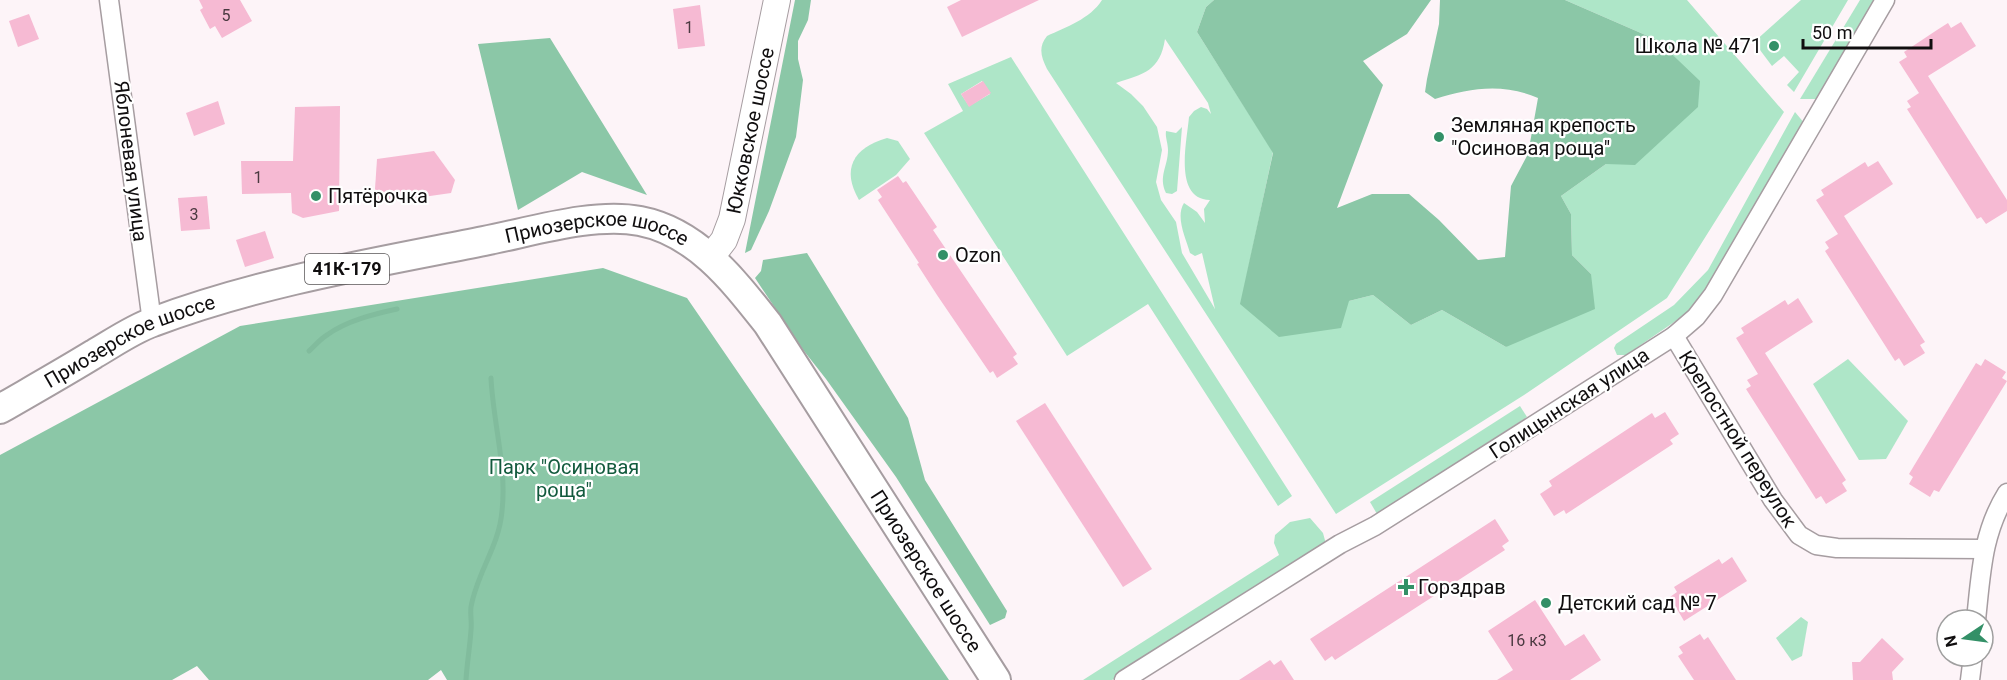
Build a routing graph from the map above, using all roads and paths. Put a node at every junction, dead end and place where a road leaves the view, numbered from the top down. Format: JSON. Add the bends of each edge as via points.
{"nodes":[{"id":1,"x":109,"y":0,"type":"edge"},
{"id":2,"x":777,"y":0,"type":"edge"},
{"id":3,"x":1885,"y":0,"type":"edge"},
{"id":4,"x":711,"y":257,"type":"junction"},
{"id":5,"x":152,"y":322,"type":"junction"},
{"id":6,"x":1674,"y":336,"type":"junction"},
{"id":7,"x":0,"y":409,"type":"edge"},
{"id":8,"x":2007,"y":493,"type":"edge"},
{"id":9,"x":1984,"y":549,"type":"junction"},
{"id":10,"x":1977,"y":608,"type":"edge"},
{"id":11,"x":996,"y":680,"type":"edge"},
{"id":12,"x":1124,"y":680,"type":"edge"}],
"edges":[{"from":1,"to":5,"type":"street","name":"Яблоневая улица"},
{"from":2,"to":4,"type":"main road","name":"Юкковское шоссе","via":[[732,219],[724,240]]},
{"from":3,"to":6,"type":"street","name":"Голицынская улица","via":[[1713,295]]},
{"from":4,"to":5,"type":"main road","name":"Приозерское шоссе","number":"41К-179","via":[[666,229],[640,221],[607,219],[355,267],[247,293]]},
{"from":4,"to":11,"type":"main road","name":"Приозерское шоссе","via":[[768,324]]},
{"from":5,"to":7,"type":"main road","name":"Приозерское шоссе","number":"41К-179"},
{"from":6,"to":9,"type":"street","name":"Крепостной переулок","via":[[1773,500],[1799,535],[1816,545],[1836,548]]},
{"from":6,"to":12,"type":"street","name":"Голицынская улица"},
{"from":8,"to":9,"type":"street"},
{"from":9,"to":10,"type":"street"}]}
